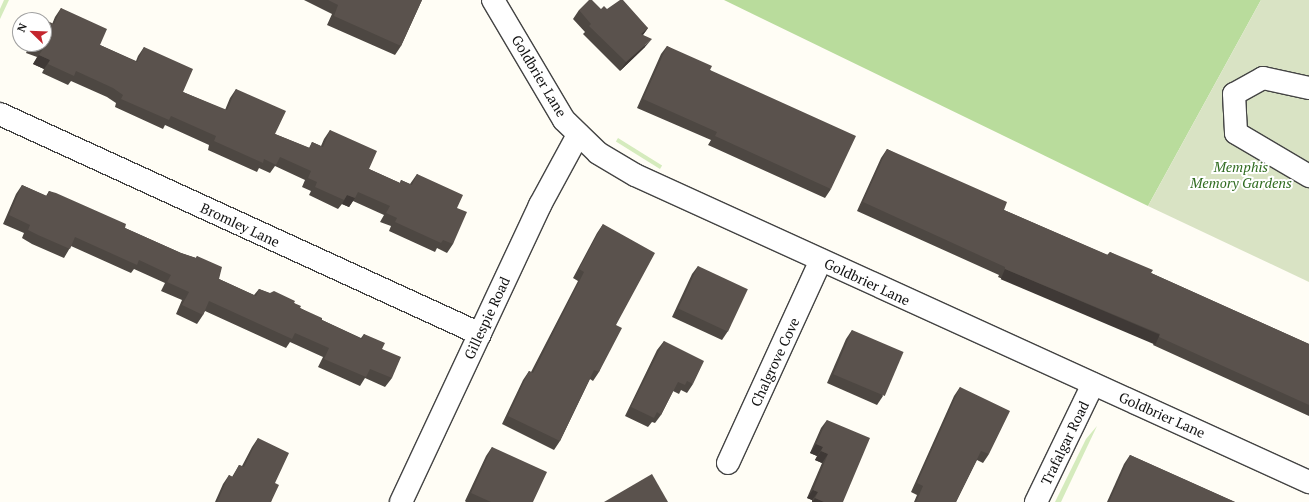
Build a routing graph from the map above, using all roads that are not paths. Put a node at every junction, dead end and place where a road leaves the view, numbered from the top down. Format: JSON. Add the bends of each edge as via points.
{"nodes":[{"id":1,"x":493,"y":0,"type":"edge"},
{"id":2,"x":1309,"y":88,"type":"edge"},
{"id":3,"x":0,"y":114,"type":"edge"},
{"id":4,"x":578,"y":135,"type":"junction"},
{"id":5,"x":1309,"y":176,"type":"edge"},
{"id":6,"x":821,"y":260,"type":"junction"},
{"id":7,"x":480,"y":334,"type":"junction"},
{"id":8,"x":1093,"y":384,"type":"junction"},
{"id":9,"x":728,"y":463,"type":"dead end"},
{"id":10,"x":1309,"y":482,"type":"edge"},
{"id":11,"x":401,"y":502,"type":"edge"},
{"id":12,"x":1036,"y":502,"type":"edge"}],
"edges":[{"from":1,"to":4,"type":"street","name":"Goldbrier Lane","via":[[549,98]]},
{"from":2,"to":5,"type":"street","via":[[1263,78],[1234,94],[1236,133]]},
{"from":3,"to":7,"type":"street","name":"Bromley Lane"},
{"from":4,"to":6,"type":"street","name":"Goldbrier Lane","via":[[598,153],[636,175]]},
{"from":4,"to":7,"type":"street","name":"Gillespie Road","via":[[540,206]]},
{"from":6,"to":8,"type":"street","name":"Goldbrier Lane"},
{"from":6,"to":9,"type":"street","name":"Chalgrove Cove"},
{"from":7,"to":11,"type":"street","name":"Gillespie Road"},
{"from":8,"to":10,"type":"street","name":"Goldbrier Lane"},
{"from":8,"to":12,"type":"street","name":"Trafalgar Road"}]}
